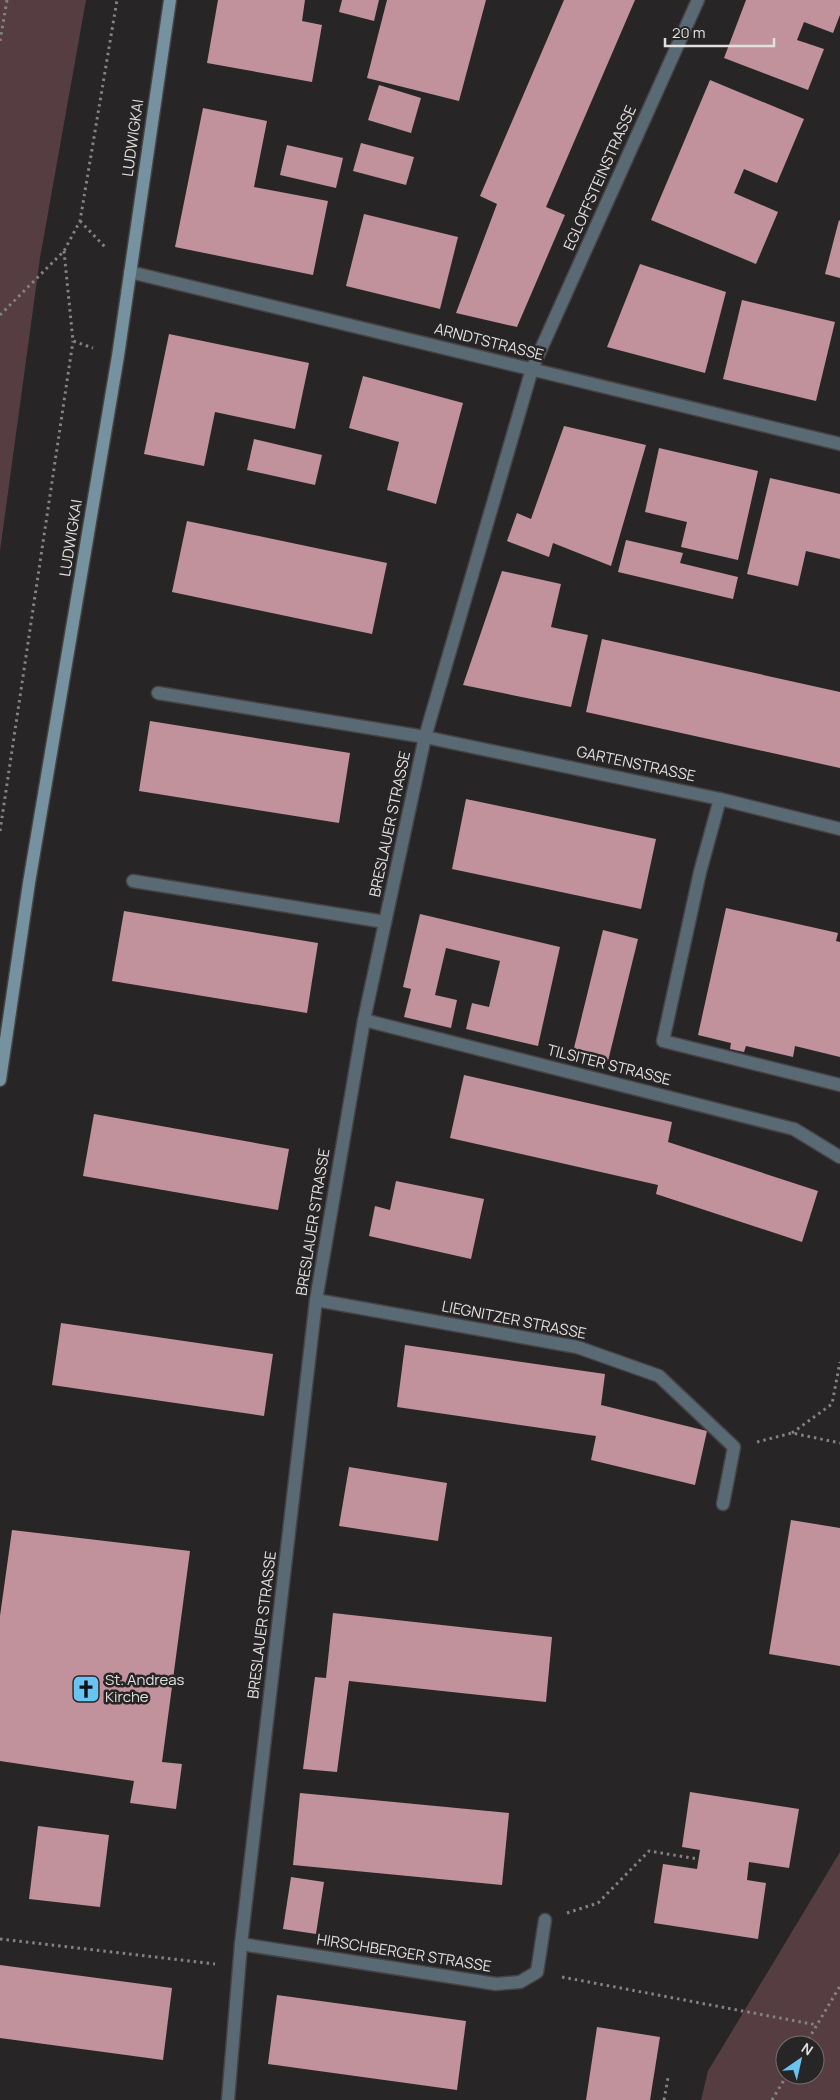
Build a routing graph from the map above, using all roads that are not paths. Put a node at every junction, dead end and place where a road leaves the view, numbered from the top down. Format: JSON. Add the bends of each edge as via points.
{"nodes":[{"id":1,"x":170,"y":0,"type":"edge"},
{"id":2,"x":698,"y":0,"type":"edge"},
{"id":3,"x":130,"y":272,"type":"junction"},
{"id":4,"x":532,"y":369,"type":"junction"},
{"id":5,"x":840,"y":444,"type":"edge"},
{"id":6,"x":158,"y":693,"type":"dead end"},
{"id":7,"x":425,"y":737,"type":"junction"},
{"id":8,"x":720,"y":798,"type":"junction"},
{"id":9,"x":840,"y":829,"type":"edge"},
{"id":10,"x":133,"y":881,"type":"dead end"},
{"id":11,"x":385,"y":922,"type":"junction"},
{"id":12,"x":364,"y":1020,"type":"junction"},
{"id":13,"x":0,"y":1080,"type":"edge"},
{"id":14,"x":840,"y":1085,"type":"edge"},
{"id":15,"x":840,"y":1157,"type":"edge"},
{"id":16,"x":316,"y":1300,"type":"junction"},
{"id":17,"x":723,"y":1504,"type":"dead end"},
{"id":18,"x":545,"y":1920,"type":"road end"},
{"id":19,"x":241,"y":1944,"type":"junction"},
{"id":20,"x":228,"y":2100,"type":"edge"}],
"edges":[{"from":1,"to":3,"type":"main road","name":"LUDWIGKAI"},
{"from":2,"to":4,"type":"street","name":"EGLOFFSTEINSTRASSE"},
{"from":3,"to":4,"type":"street","name":"ARNDTSTRASSE"},
{"from":3,"to":13,"type":"main road","name":"LUDWIGKAI"},
{"from":4,"to":5,"type":"street","name":"ARNDTSTRASSE"},
{"from":4,"to":7,"type":"street","name":"BRESLAUER STRASSE"},
{"from":6,"to":7,"type":"street","name":"GARTENSTRASSE"},
{"from":7,"to":8,"type":"street","name":"GARTENSTRASSE"},
{"from":7,"to":11,"type":"street","name":"BRESLAUER STRASSE"},
{"from":8,"to":9,"type":"street","name":"GARTENSTRASSE"},
{"from":8,"to":14,"type":"street","via":[[700,872],[663,1041]]},
{"from":10,"to":11,"type":"street"},
{"from":11,"to":12,"type":"street","name":"BRESLAUER STRASSE"},
{"from":12,"to":15,"type":"street","name":"TILSITER STRASSE","via":[[794,1129]]},
{"from":12,"to":16,"type":"street","name":"BRESLAUER STRASSE"},
{"from":16,"to":17,"type":"street","name":"LIEGNITZER STRASSE","via":[[577,1347],[659,1376],[734,1447]]},
{"from":16,"to":19,"type":"street","name":"BRESLAUER STRASSE"},
{"from":18,"to":19,"type":"street","name":"HIRSCHBERGER STRASSE","via":[[537,1972],[520,1982],[496,1984]]},
{"from":19,"to":20,"type":"street","name":"BRESLAUER STRASSE"}]}
